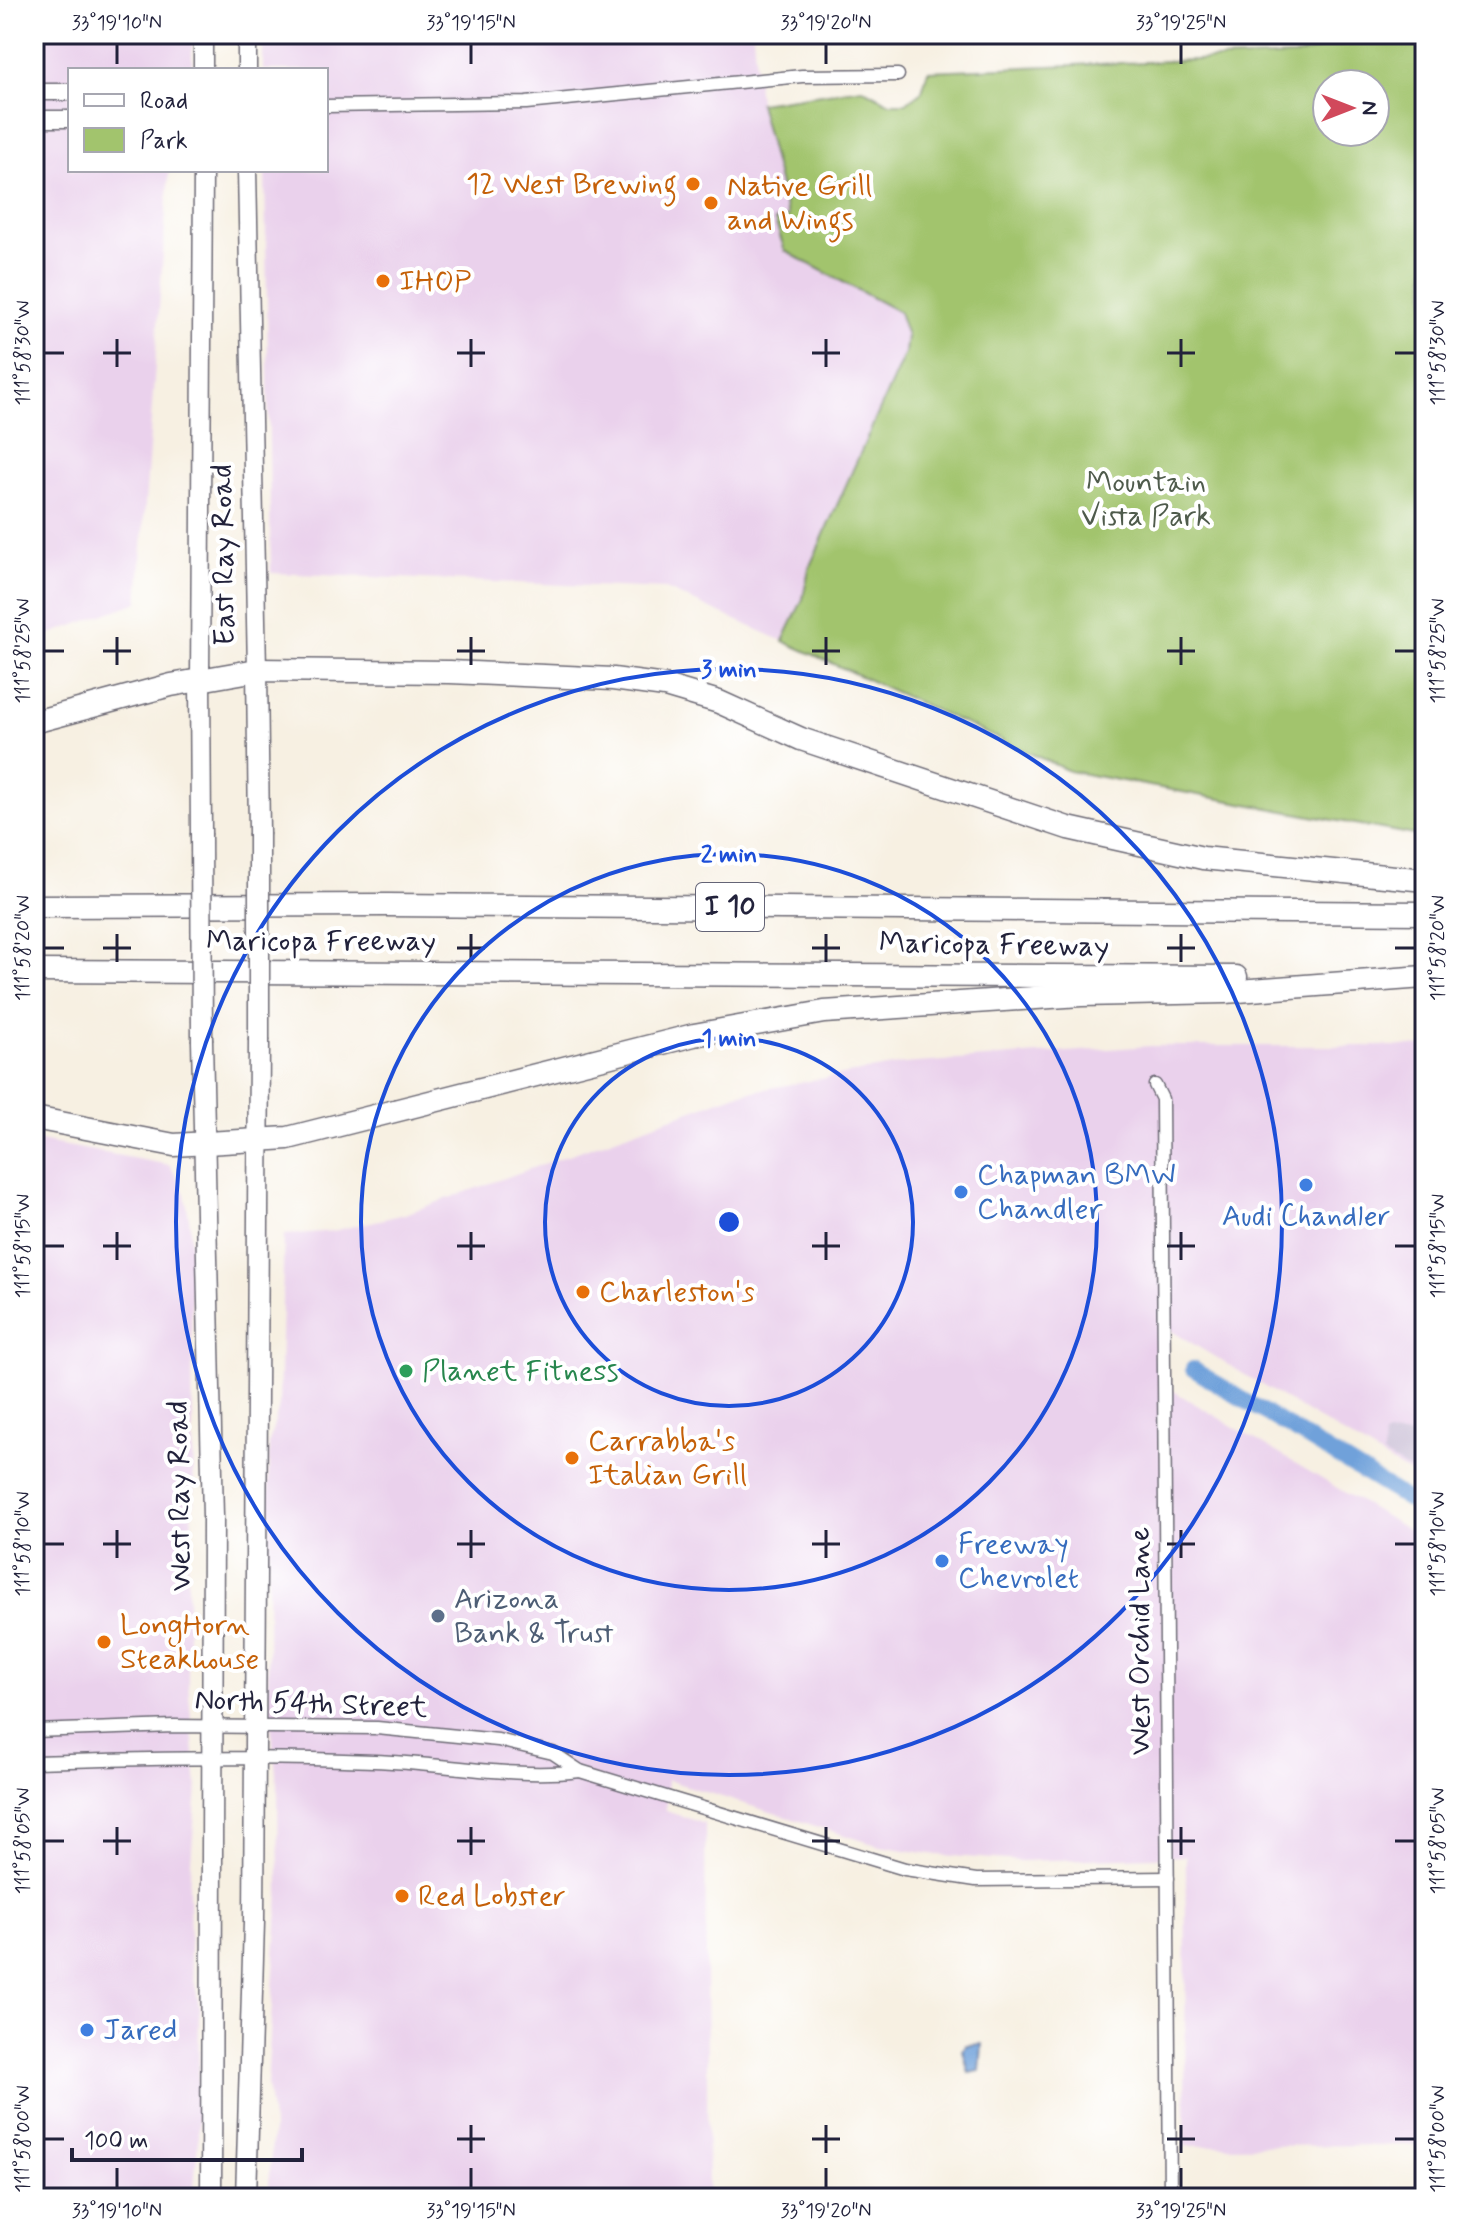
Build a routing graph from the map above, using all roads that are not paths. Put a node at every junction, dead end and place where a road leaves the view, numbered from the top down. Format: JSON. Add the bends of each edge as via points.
{"nodes":[{"id":1,"x":203,"y":34,"type":"edge"},
{"id":2,"x":247,"y":34,"type":"edge"},
{"id":3,"x":203,"y":68,"type":"edge"},
{"id":4,"x":247,"y":68,"type":"edge"},
{"id":5,"x":898,"y":75,"type":"dead end"},
{"id":6,"x":34,"y":92,"type":"edge"},
{"id":7,"x":68,"y":92,"type":"edge"},
{"id":8,"x":328,"y":106,"type":"edge"},
{"id":9,"x":34,"y":119,"type":"edge"},
{"id":10,"x":68,"y":119,"type":"edge"},
{"id":11,"x":203,"y":172,"type":"edge"},
{"id":12,"x":247,"y":172,"type":"edge"},
{"id":13,"x":257,"y":670,"type":"junction"},
{"id":14,"x":200,"y":679,"type":"junction"},
{"id":15,"x":34,"y":722,"type":"edge"},
{"id":16,"x":1425,"y":880,"type":"edge"},
{"id":17,"x":34,"y":906,"type":"edge"},
{"id":18,"x":1425,"y":913,"type":"edge"},
{"id":19,"x":201,"y":937,"type":"joint"},
{"id":20,"x":34,"y":971,"type":"edge"},
{"id":21,"x":1424,"y":977,"type":"edge"},
{"id":22,"x":1155,"y":1085,"type":"dead end"},
{"id":23,"x":34,"y":1118,"type":"edge"},
{"id":24,"x":260,"y":1141,"type":"junction"},
{"id":25,"x":202,"y":1146,"type":"junction"},
{"id":26,"x":212,"y":1726,"type":"junction"},
{"id":27,"x":254,"y":1727,"type":"junction"},
{"id":28,"x":34,"y":1731,"type":"edge"},
{"id":29,"x":212,"y":1758,"type":"junction"},
{"id":30,"x":254,"y":1758,"type":"junction"},
{"id":31,"x":34,"y":1762,"type":"edge"},
{"id":32,"x":580,"y":1771,"type":"junction"},
{"id":33,"x":1168,"y":1878,"type":"junction"},
{"id":34,"x":211,"y":2198,"type":"edge"},
{"id":35,"x":246,"y":2198,"type":"edge"},
{"id":36,"x":1170,"y":2198,"type":"edge"}],
"edges":[{"from":1,"to":3,"type":"main road"},
{"from":2,"to":4,"type":"main road"},
{"from":5,"to":8,"type":"street","via":[[802,76],[526,103]]},
{"from":6,"to":7,"type":"street"},
{"from":9,"to":10,"type":"street"},
{"from":11,"to":14,"type":"main road","name":"East Ray Road"},
{"from":12,"to":13,"type":"main road","name":"East Ray Road"},
{"from":13,"to":14,"type":"highway"},
{"from":13,"to":16,"type":"highway","via":[[567,675],[665,686],[719,702],[801,739],[1068,828],[1203,858]]},
{"from":13,"to":24,"type":"main road","name":"East Ray Road","bridge":true},
{"from":14,"to":15,"type":"highway"},
{"from":14,"to":19,"type":"main road","name":"East Ray Road","bridge":true},
{"from":17,"to":18,"type":"highway","name":"Maricopa Freeway","number":"I 10"},
{"from":19,"to":25,"type":"main road","name":"West Ray Road","bridge":true},
{"from":20,"to":21,"type":"highway","name":"Maricopa Freeway","number":"I 10"},
{"from":21,"to":24,"type":"highway","via":[[824,1012],[694,1035],[329,1129]]},
{"from":22,"to":33,"type":"street","name":"West Orchid Lane","via":[[1162,1099]]},
{"from":23,"to":25,"type":"highway"},
{"from":24,"to":25,"type":"highway"},
{"from":24,"to":27,"type":"main road"},
{"from":25,"to":26,"type":"main road","name":"West Ray Road","via":[[213,1517]]},
{"from":26,"to":27,"type":"street","name":"North 54th Street"},
{"from":26,"to":28,"type":"street","name":"North 54th Street"},
{"from":26,"to":29,"type":"main road","name":"West Ray Road"},
{"from":27,"to":30,"type":"main road"},
{"from":27,"to":32,"type":"street","name":"North 54th Street","via":[[377,1728],[468,1736],[553,1753]]},
{"from":29,"to":30,"type":"street","name":"North 54th Street"},
{"from":29,"to":31,"type":"street","name":"North 54th Street"},
{"from":29,"to":34,"type":"main road","name":"West Ray Road"},
{"from":30,"to":32,"type":"street","name":"North 54th Street","via":[[376,1761],[545,1775]]},
{"from":30,"to":35,"type":"main road"},
{"from":32,"to":33,"type":"street","name":"North 54th Street","via":[[905,1869],[976,1880]]},
{"from":33,"to":36,"type":"street","name":"West Orchid Lane"}]}
